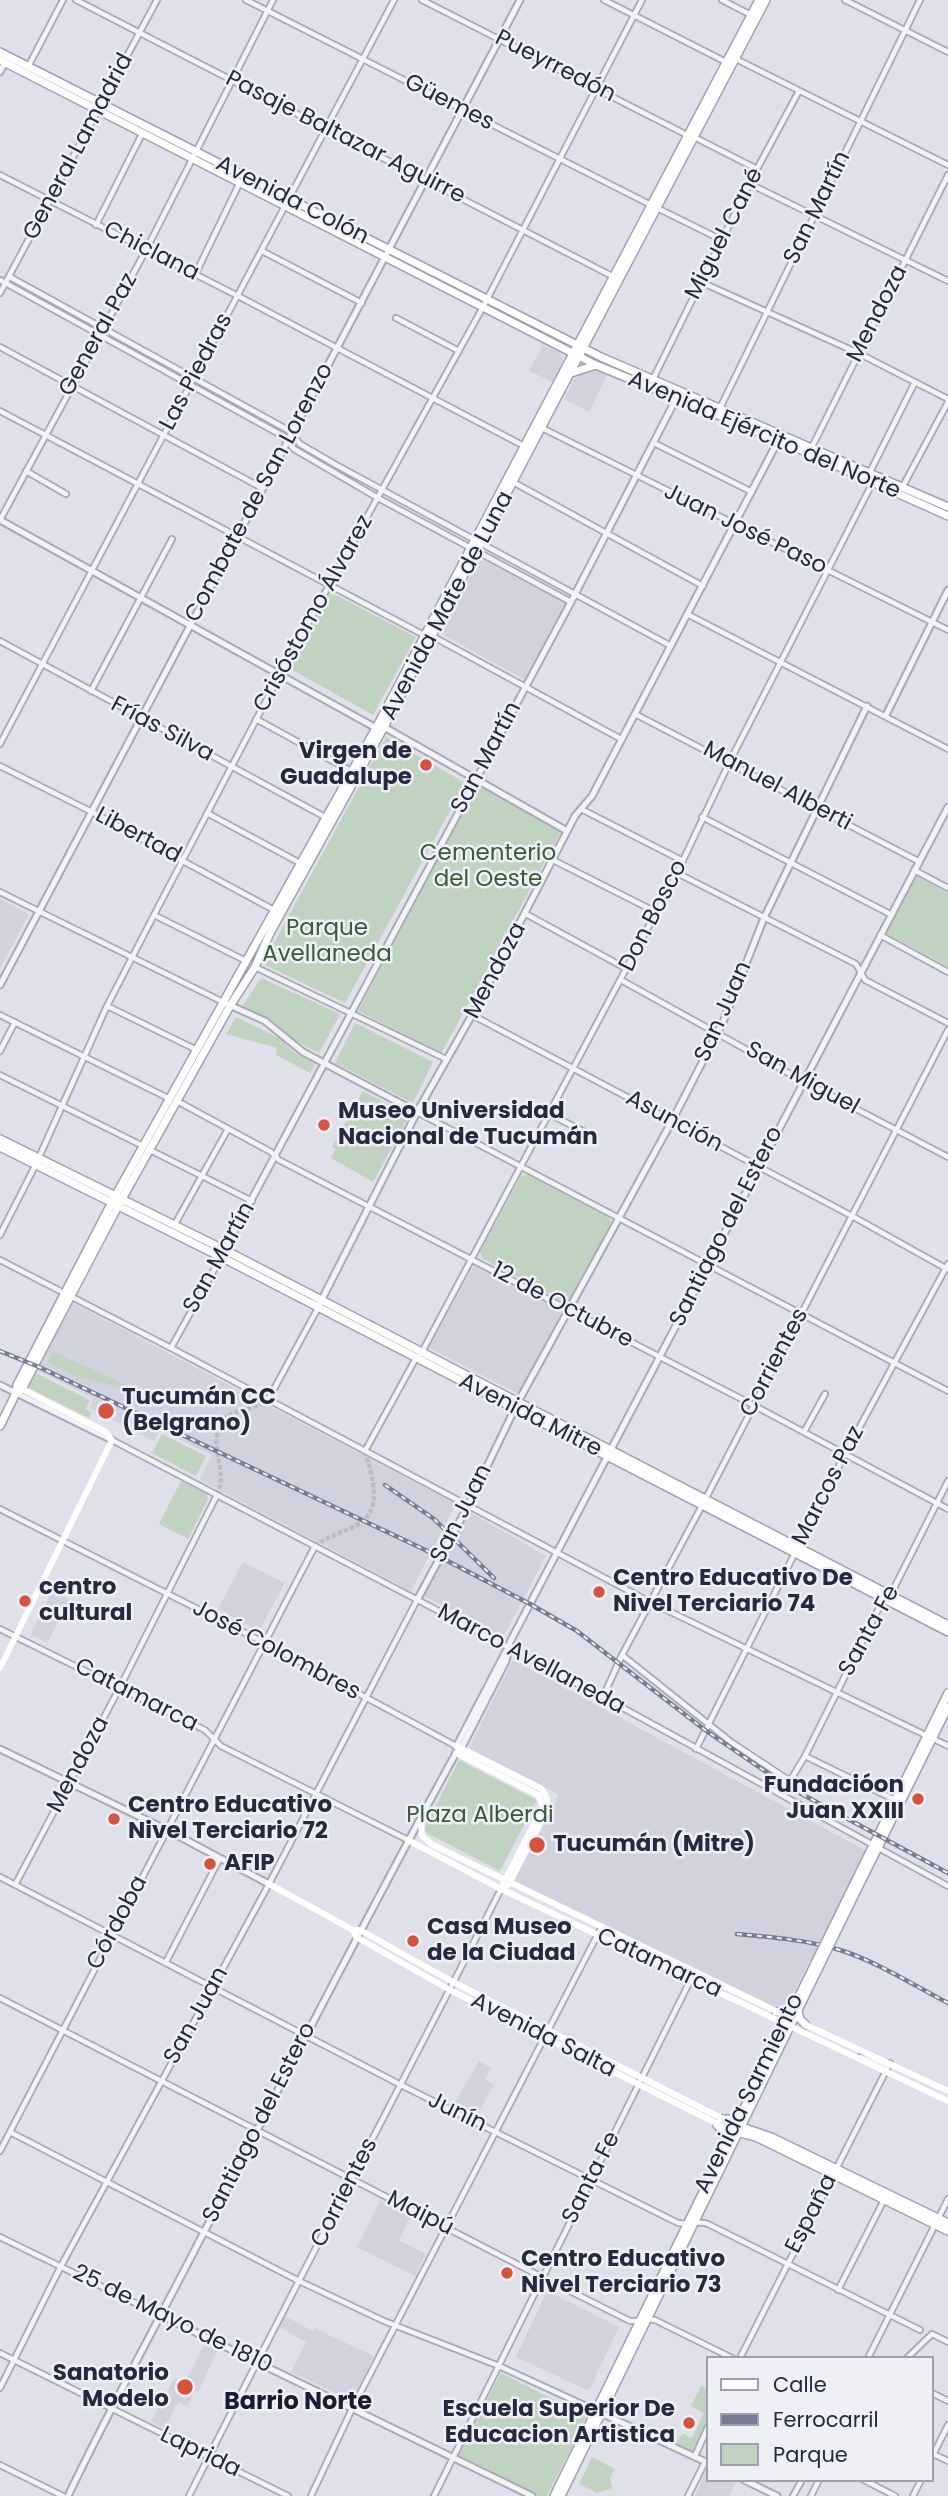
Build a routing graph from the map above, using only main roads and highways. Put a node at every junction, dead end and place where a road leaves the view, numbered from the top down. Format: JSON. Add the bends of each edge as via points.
{"nodes":[{"id":1,"x":759,"y":0,"type":"edge"},
{"id":2,"x":766,"y":0,"type":"edge"},
{"id":3,"x":0,"y":52,"type":"edge"},
{"id":4,"x":2,"y":61,"type":"edge"},
{"id":5,"x":100,"y":107,"type":"junction"},
{"id":6,"x":691,"y":136,"type":"junction"},
{"id":7,"x":194,"y":155,"type":"junction"},
{"id":8,"x":287,"y":203,"type":"junction"},
{"id":9,"x":654,"y":206,"type":"junction"},
{"id":10,"x":485,"y":303,"type":"junction"},
{"id":11,"x":590,"y":331,"type":"junction"},
{"id":12,"x":557,"y":335,"type":"junction"},
{"id":13,"x":557,"y":344,"type":"junction"},
{"id":14,"x":579,"y":351,"type":"junction"},
{"id":15,"x":598,"y":361,"type":"junction"},
{"id":16,"x":567,"y":371,"type":"junction"},
{"id":17,"x":810,"y":450,"type":"junction"},
{"id":18,"x":873,"y":476,"type":"junction"},
{"id":19,"x":948,"y":507,"type":"edge"},
{"id":20,"x":948,"y":516,"type":"edge"},
{"id":21,"x":478,"y":541,"type":"junction"},
{"id":22,"x":380,"y":727,"type":"junction"},
{"id":23,"x":227,"y":1004,"type":"junction"},
{"id":24,"x":174,"y":1100,"type":"junction"},
{"id":25,"x":0,"y":1139,"type":"edge"},
{"id":26,"x":0,"y":1147,"type":"edge"},
{"id":27,"x":147,"y":1148,"type":"junction"},
{"id":28,"x":38,"y":1161,"type":"junction"},
{"id":29,"x":134,"y":1179,"type":"junction"},
{"id":30,"x":124,"y":1182,"type":"junction"},
{"id":31,"x":102,"y":1193,"type":"junction"},
{"id":32,"x":117,"y":1200,"type":"junction"},
{"id":33,"x":137,"y":1210,"type":"junction"},
{"id":34,"x":108,"y":1217,"type":"junction"},
{"id":35,"x":223,"y":1253,"type":"junction"},
{"id":36,"x":19,"y":1391,"type":"junction"},
{"id":37,"x":0,"y":1426,"type":"edge"},
{"id":38,"x":887,"y":1598,"type":"junction"},
{"id":39,"x":948,"y":1625,"type":"edge"},
{"id":40,"x":948,"y":1632,"type":"edge"},
{"id":41,"x":0,"y":1668,"type":"edge"},
{"id":42,"x":948,"y":1693,"type":"edge"},
{"id":43,"x":948,"y":1707,"type":"edge"},
{"id":44,"x":930,"y":1737,"type":"junction"},
{"id":45,"x":458,"y":1749,"type":"road end"},
{"id":46,"x":544,"y":1799,"type":"joint"},
{"id":47,"x":421,"y":1817,"type":"road end"},
{"id":48,"x":408,"y":1840,"type":"road end"},
{"id":49,"x":875,"y":1847,"type":"junction"},
{"id":50,"x":269,"y":1884,"type":"road end"},
{"id":51,"x":505,"y":1885,"type":"junction"},
{"id":52,"x":356,"y":1932,"type":"junction"},
{"id":53,"x":693,"y":1975,"type":"junction"},
{"id":54,"x":798,"y":2003,"type":"junction"},
{"id":55,"x":776,"y":2012,"type":"junction"},
{"id":56,"x":789,"y":2022,"type":"junction"},
{"id":57,"x":806,"y":2025,"type":"junction"},
{"id":58,"x":547,"y":2034,"type":"junction"},
{"id":59,"x":888,"y":2066,"type":"junction"},
{"id":60,"x":948,"y":2091,"type":"edge"},
{"id":61,"x":948,"y":2101,"type":"edge"},
{"id":62,"x":746,"y":2110,"type":"junction"},
{"id":63,"x":718,"y":2122,"type":"junction"},
{"id":64,"x":737,"y":2129,"type":"junction"},
{"id":65,"x":758,"y":2135,"type":"junction"},
{"id":66,"x":730,"y":2143,"type":"junction"},
{"id":67,"x":834,"y":2172,"type":"junction"},
{"id":68,"x":936,"y":2221,"type":"junction"},
{"id":69,"x":690,"y":2223,"type":"junction"},
{"id":70,"x":948,"y":2223,"type":"edge"},
{"id":71,"x":948,"y":2231,"type":"edge"},
{"id":72,"x":598,"y":2411,"type":"junction"},
{"id":73,"x":554,"y":2496,"type":"edge"},
{"id":74,"x":561,"y":2496,"type":"edge"}],
"edges":[{"from":1,"to":6,"type":"main road","name":"Avenida Mate de Luna"},
{"from":2,"to":6,"type":"main road","name":"Avenida Mate de Luna"},
{"from":3,"to":5,"type":"main road","name":"Avenida Colón"},
{"from":4,"to":5,"type":"main road","name":"Avenida Colón"},
{"from":5,"to":7,"type":"main road","name":"Avenida Colón"},
{"from":5,"to":7,"type":"main road","name":"Avenida Colón"},
{"from":6,"to":9,"type":"main road","name":"Avenida Mate de Luna"},
{"from":7,"to":8,"type":"main road","name":"Avenida Colón"},
{"from":7,"to":8,"type":"main road","name":"Avenida Colón"},
{"from":8,"to":10,"type":"main road","name":"Avenida Colón"},
{"from":9,"to":11,"type":"main road","name":"Avenida Mate de Luna"},
{"from":9,"to":11,"type":"main road","name":"Avenida Mate de Luna"},
{"from":10,"to":12,"type":"main road","name":"Avenida Colón"},
{"from":10,"to":13,"type":"main road","name":"Avenida Colón"},
{"from":11,"to":12,"type":"main road","via":[[575,338]]},
{"from":11,"to":14,"type":"main road","name":"Avenida Mate de Luna"},
{"from":11,"to":15,"type":"main road"},
{"from":12,"to":14,"type":"main road","name":"Avenida Colón"},
{"from":13,"to":14,"type":"main road","name":"Avenida Colón"},
{"from":13,"to":16,"type":"main road","via":[[565,353]]},
{"from":14,"to":15,"type":"main road","name":"Avenida Ejército del Norte"},
{"from":14,"to":16,"type":"main road","name":"Avenida Mate de Luna"},
{"from":15,"to":16,"type":"main road"},
{"from":15,"to":17,"type":"main road","name":"Avenida Ejército del Norte","via":[[677,398]]},
{"from":15,"to":17,"type":"main road","name":"Avenida Ejército del Norte","via":[[721,407]]},
{"from":16,"to":21,"type":"main road","name":"Avenida Mate de Luna"},
{"from":16,"to":21,"type":"main road","name":"Avenida Mate de Luna","via":[[542,428]]},
{"from":17,"to":18,"type":"main road","name":"Avenida Ejército del Norte"},
{"from":18,"to":19,"type":"main road","name":"Avenida Ejército del Norte"},
{"from":18,"to":20,"type":"main road","name":"Avenida Ejército del Norte","via":[[895,492]]},
{"from":21,"to":22,"type":"main road","name":"Avenida Mate de Luna"},
{"from":22,"to":23,"type":"main road","name":"Avenida Mate de Luna","via":[[325,817]]},
{"from":22,"to":23,"type":"main road","name":"Avenida Mate de Luna","via":[[255,967]]},
{"from":23,"to":24,"type":"main road","name":"Avenida Mate de Luna"},
{"from":23,"to":24,"type":"main road","name":"Avenida Mate de Luna","via":[[197,1050]]},
{"from":24,"to":27,"type":"main road","name":"Avenida Mate de Luna"},
{"from":25,"to":28,"type":"main road"},
{"from":26,"to":28,"type":"main road"},
{"from":27,"to":29,"type":"main road","name":"Avenida Mate de Luna"},
{"from":27,"to":30,"type":"main road","name":"Avenida Mate de Luna"},
{"from":28,"to":31,"type":"main road","name":"Avenida Mitre"},
{"from":29,"to":32,"type":"main road","name":"Avenida Mate de Luna"},
{"from":29,"to":33,"type":"main road","via":[[130,1197]]},
{"from":30,"to":31,"type":"main road"},
{"from":30,"to":32,"type":"main road","name":"Avenida Mate de Luna"},
{"from":31,"to":32,"type":"main road","name":"Avenida Mitre"},
{"from":31,"to":34,"type":"main road"},
{"from":32,"to":33,"type":"main road","name":"Avenida Mitre"},
{"from":32,"to":34,"type":"main road"},
{"from":33,"to":34,"type":"main road"},
{"from":33,"to":35,"type":"main road","name":"Avenida Mitre"},
{"from":33,"to":35,"type":"main road","name":"Avenida Mitre","via":[[175,1224]]},
{"from":34,"to":36,"type":"main road"},
{"from":35,"to":38,"type":"main road","name":"Avenida Mitre"},
{"from":36,"to":37,"type":"main road"},
{"from":36,"to":41,"type":"main road","name":"Marco Avellaneda","via":[[106,1432],[111,1440]]},
{"from":38,"to":39,"type":"main road","name":"Avenida Mitre"},
{"from":38,"to":40,"type":"main road","name":"Avenida Mitre"},
{"from":42,"to":44,"type":"main road","name":"Avenida Sarmiento"},
{"from":43,"to":44,"type":"main road","name":"Avenida Sarmiento"},
{"from":44,"to":49,"type":"main road","name":"Avenida Sarmiento"},
{"from":44,"to":49,"type":"main road","name":"Avenida Sarmiento"},
{"from":45,"to":46,"type":"main road","name":"José Colombres"},
{"from":46,"to":51,"type":"main road","name":"Corrientes"},
{"from":47,"to":51,"type":"main road","name":"Catamarca","via":[[424,1840]]},
{"from":48,"to":51,"type":"main road","name":"Catamarca"},
{"from":49,"to":54,"type":"main road","name":"Avenida Sarmiento","bridge":true},
{"from":50,"to":52,"type":"main road","name":"Avenida Salta"},
{"from":51,"to":53,"type":"main road","name":"Catamarca"},
{"from":52,"to":58,"type":"main road","name":"Avenida Salta"},
{"from":52,"to":58,"type":"main road","name":"Avenida Salta","via":[[450,1990]]},
{"from":53,"to":55,"type":"main road","name":"Catamarca"},
{"from":53,"to":56,"type":"main road","name":"Catamarca"},
{"from":54,"to":55,"type":"main road","via":[[786,2012]]},
{"from":54,"to":56,"type":"main road","name":"Avenida Sarmiento"},
{"from":54,"to":57,"type":"main road","via":[[799,2016]]},
{"from":55,"to":56,"type":"main road","name":"Catamarca"},
{"from":56,"to":57,"type":"main road","name":"Catamarca"},
{"from":56,"to":59,"type":"main road","name":"Catamarca","via":[[850,2055]]},
{"from":56,"to":62,"type":"main road","name":"Avenida Sarmiento"},
{"from":57,"to":59,"type":"main road","name":"Catamarca"},
{"from":58,"to":63,"type":"main road","name":"Avenida Salta"},
{"from":59,"to":60,"type":"main road","name":"Catamarca"},
{"from":59,"to":61,"type":"main road","name":"Catamarca"},
{"from":62,"to":63,"type":"main road"},
{"from":62,"to":64,"type":"main road","name":"Avenida Sarmiento"},
{"from":62,"to":65,"type":"main road"},
{"from":63,"to":64,"type":"main road","name":"Avenida Salta"},
{"from":63,"to":66,"type":"main road"},
{"from":64,"to":65,"type":"main road"},
{"from":64,"to":66,"type":"main road","name":"Avenida Sarmiento"},
{"from":65,"to":66,"type":"main road"},
{"from":65,"to":67,"type":"main road"},
{"from":66,"to":69,"type":"main road","name":"Avenida Sarmiento"},
{"from":67,"to":68,"type":"main road"},
{"from":67,"to":68,"type":"main road"},
{"from":68,"to":70,"type":"main road"},
{"from":68,"to":71,"type":"main road"},
{"from":69,"to":72,"type":"main road","name":"Avenida Sarmiento","via":[[647,2319]]},
{"from":69,"to":72,"type":"main road","name":"Avenida Sarmiento","via":[[638,2321]]},
{"from":72,"to":73,"type":"main road","name":"Avenida Sarmiento"},
{"from":72,"to":74,"type":"main road","name":"Avenida Sarmiento"}]}
